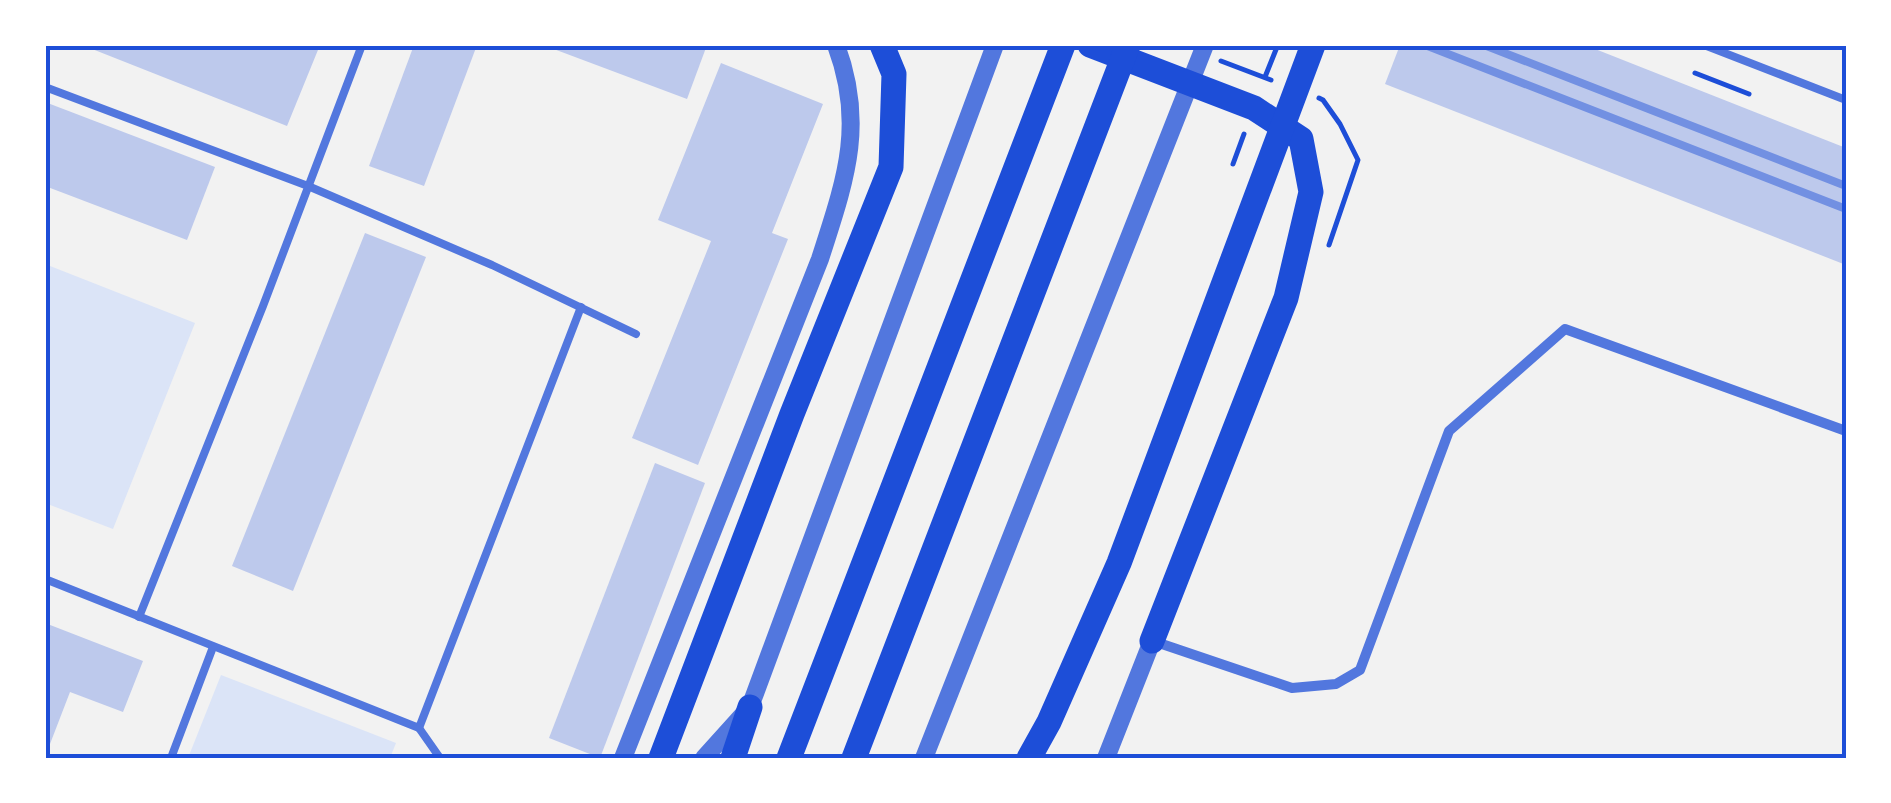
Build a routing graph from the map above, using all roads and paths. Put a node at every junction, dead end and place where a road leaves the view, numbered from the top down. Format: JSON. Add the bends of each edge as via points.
{"nodes":[{"id":1,"x":362,"y":45,"type":"edge"},
{"id":2,"x":836,"y":45,"type":"edge"},
{"id":3,"x":882,"y":45,"type":"edge"},
{"id":4,"x":995,"y":45,"type":"edge"},
{"id":5,"x":1063,"y":45,"type":"edge"},
{"id":6,"x":1090,"y":45,"type":"edge"},
{"id":7,"x":1128,"y":45,"type":"edge"},
{"id":8,"x":1204,"y":45,"type":"edge"},
{"id":9,"x":1313,"y":45,"type":"edge"},
{"id":10,"x":1704,"y":45,"type":"edge"},
{"id":11,"x":1696,"y":73,"type":"dead end"},
{"id":12,"x":45,"y":87,"type":"edge"},
{"id":13,"x":1749,"y":94,"type":"dead end"},
{"id":14,"x":1846,"y":100,"type":"edge"},
{"id":15,"x":308,"y":186,"type":"junction"},
{"id":16,"x":581,"y":307,"type":"junction"},
{"id":17,"x":636,"y":334,"type":"dead end"},
{"id":18,"x":1846,"y":431,"type":"edge"},
{"id":19,"x":45,"y":580,"type":"edge"},
{"id":20,"x":139,"y":617,"type":"junction"},
{"id":21,"x":1152,"y":641,"type":"junction"},
{"id":22,"x":213,"y":647,"type":"junction"},
{"id":23,"x":750,"y":707,"type":"junction"},
{"id":24,"x":419,"y":728,"type":"junction"},
{"id":25,"x":171,"y":758,"type":"edge"},
{"id":26,"x":440,"y":758,"type":"edge"},
{"id":27,"x":624,"y":758,"type":"edge"},
{"id":28,"x":661,"y":758,"type":"edge"},
{"id":29,"x":704,"y":758,"type":"edge"},
{"id":30,"x":733,"y":758,"type":"edge"},
{"id":31,"x":789,"y":758,"type":"edge"},
{"id":32,"x":854,"y":758,"type":"edge"},
{"id":33,"x":924,"y":758,"type":"edge"},
{"id":34,"x":1029,"y":758,"type":"edge"},
{"id":35,"x":1106,"y":758,"type":"edge"}],
"edges":[{"from":1,"to":15,"type":"lane"},
{"from":2,"to":27,"type":"street","via":[[851,100],[842,188]]},
{"from":3,"to":28,"type":"highway","via":[[894,74],[891,167]]},
{"from":4,"to":23,"type":"street"},
{"from":5,"to":31,"type":"highway"},
{"from":6,"to":21,"type":"highway","via":[[1254,108],[1302,139],[1311,192],[1286,298]]},
{"from":7,"to":32,"type":"highway"},
{"from":8,"to":33,"type":"street"},
{"from":9,"to":34,"type":"highway","via":[[1119,563]]},
{"from":10,"to":14,"type":"lane"},
{"from":11,"to":13,"type":"path"},
{"from":12,"to":15,"type":"lane"},
{"from":15,"to":16,"type":"lane"},
{"from":15,"to":20,"type":"lane"},
{"from":16,"to":17,"type":"lane"},
{"from":16,"to":24,"type":"lane"},
{"from":18,"to":21,"type":"street","via":[[1565,328],[1450,430],[1360,670],[1336,684],[1292,688]]},
{"from":19,"to":20,"type":"lane"},
{"from":20,"to":22,"type":"lane"},
{"from":21,"to":35,"type":"street"},
{"from":22,"to":24,"type":"lane"},
{"from":22,"to":25,"type":"lane"},
{"from":23,"to":29,"type":"street"},
{"from":23,"to":30,"type":"highway"},
{"from":24,"to":26,"type":"lane"}]}
